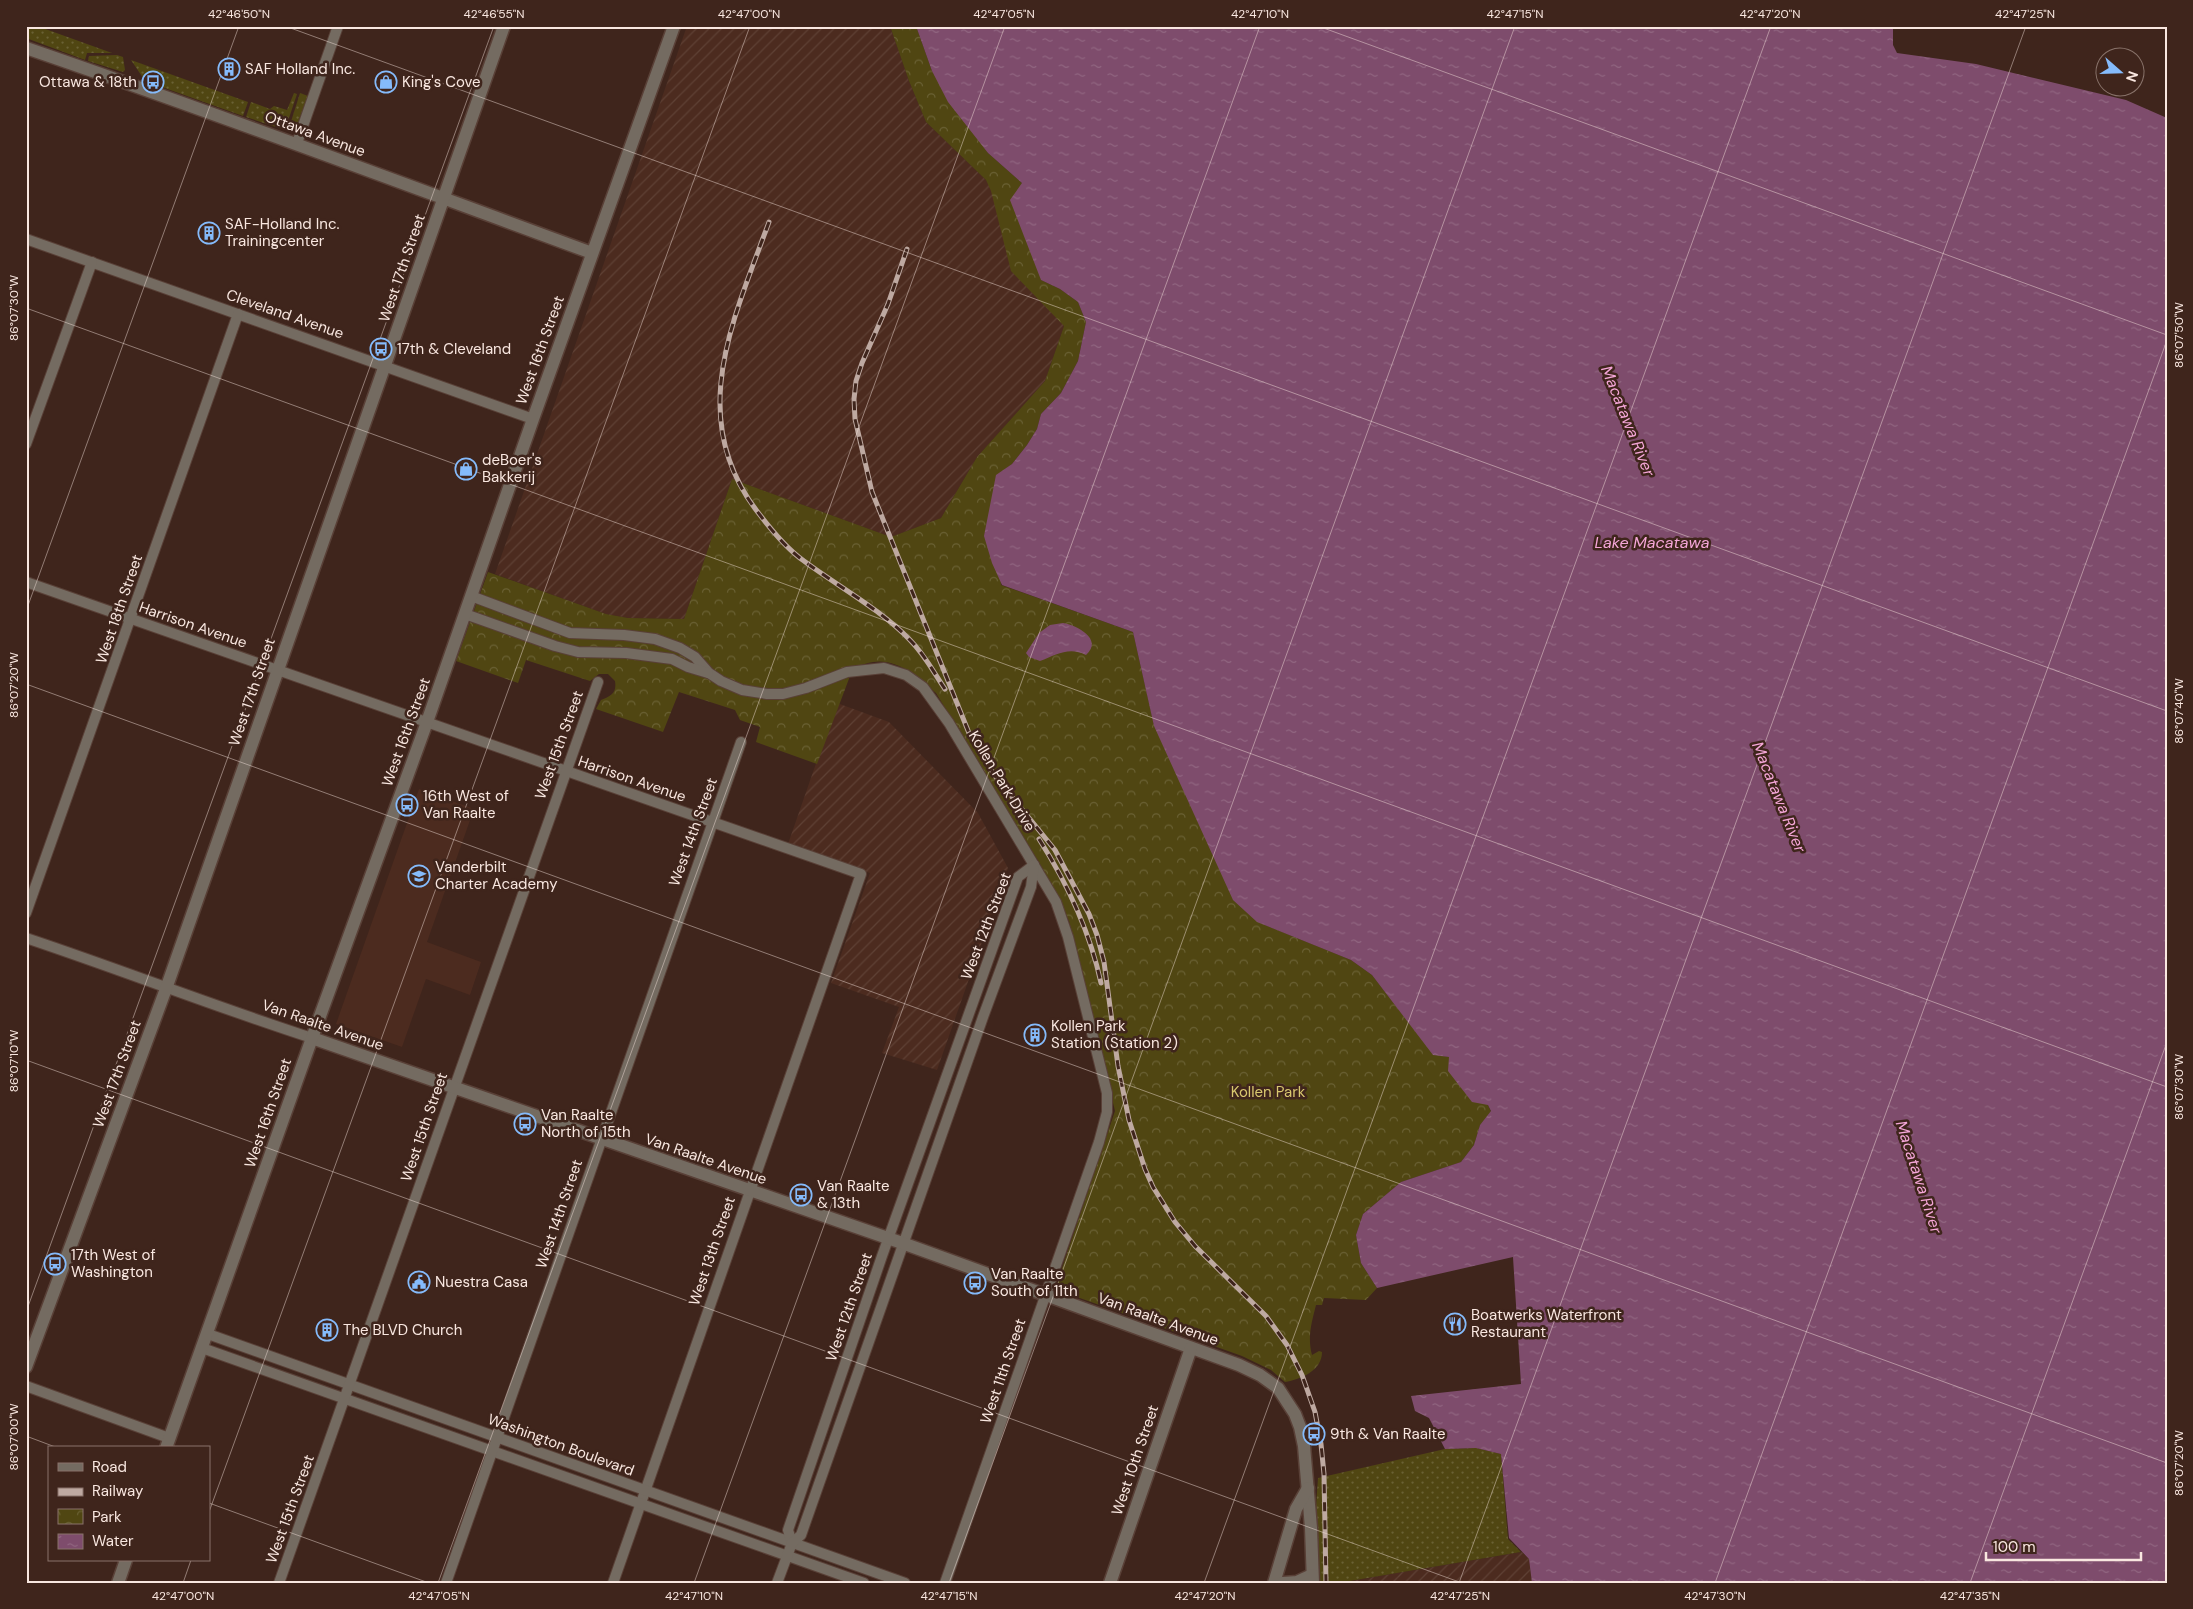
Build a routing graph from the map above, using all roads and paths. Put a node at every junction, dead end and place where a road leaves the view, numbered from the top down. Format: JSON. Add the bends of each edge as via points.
{"nodes":[{"id":1,"x":338,"y":26,"type":"edge"},
{"id":2,"x":504,"y":26,"type":"edge"},
{"id":3,"x":674,"y":26,"type":"edge"},
{"id":4,"x":26,"y":48,"type":"edge"},
{"id":5,"x":297,"y":143,"type":"junction"},
{"id":6,"x":442,"y":199,"type":"junction"},
{"id":7,"x":26,"y":239,"type":"edge"},
{"id":8,"x":592,"y":253,"type":"junction"},
{"id":9,"x":92,"y":262,"type":"junction"},
{"id":10,"x":238,"y":314,"type":"junction"},
{"id":11,"x":386,"y":366,"type":"junction"},
{"id":12,"x":533,"y":419,"type":"junction"},
{"id":13,"x":26,"y":444,"type":"edge"},
{"id":14,"x":26,"y":582,"type":"edge"},
{"id":15,"x":471,"y":596,"type":"junction"},
{"id":16,"x":465,"y":614,"type":"junction"},
{"id":17,"x":131,"y":619,"type":"junction"},
{"id":18,"x":277,"y":670,"type":"junction"},
{"id":19,"x":709,"y":673,"type":"junction"},
{"id":20,"x":598,"y":682,"type":"dead end"},
{"id":21,"x":427,"y":722,"type":"junction"},
{"id":22,"x":741,"y":742,"type":"dead end"},
{"id":23,"x":565,"y":772,"type":"junction"},
{"id":24,"x":712,"y":822,"type":"junction"},
{"id":25,"x":1034,"y":865,"type":"junction"},
{"id":26,"x":861,"y":874,"type":"joint"},
{"id":27,"x":26,"y":913,"type":"edge"},
{"id":28,"x":26,"y":938,"type":"edge"},
{"id":29,"x":166,"y":986,"type":"junction"},
{"id":30,"x":312,"y":1038,"type":"junction"},
{"id":31,"x":454,"y":1087,"type":"junction"},
{"id":32,"x":1107,"y":1112,"type":"joint"},
{"id":33,"x":601,"y":1139,"type":"junction"},
{"id":34,"x":748,"y":1191,"type":"junction"},
{"id":35,"x":888,"y":1239,"type":"junction"},
{"id":36,"x":905,"y":1244,"type":"junction"},
{"id":37,"x":1046,"y":1296,"type":"junction"},
{"id":38,"x":208,"y":1334,"type":"junction"},
{"id":39,"x":202,"y":1348,"type":"junction"},
{"id":40,"x":1191,"y":1348,"type":"junction"},
{"id":41,"x":26,"y":1367,"type":"edge"},
{"id":42,"x":349,"y":1385,"type":"junction"},
{"id":43,"x":26,"y":1386,"type":"edge"},
{"id":44,"x":345,"y":1399,"type":"junction"},
{"id":45,"x":496,"y":1437,"type":"junction"},
{"id":46,"x":168,"y":1443,"type":"edge"},
{"id":47,"x":492,"y":1451,"type":"junction"},
{"id":48,"x":1308,"y":1488,"type":"junction"},
{"id":49,"x":645,"y":1491,"type":"junction"},
{"id":50,"x":640,"y":1504,"type":"junction"},
{"id":51,"x":792,"y":1543,"type":"junction"},
{"id":52,"x":787,"y":1557,"type":"junction"},
{"id":53,"x":125,"y":1562,"type":"edge"},
{"id":54,"x":1312,"y":1579,"type":"edge"},
{"id":55,"x":1297,"y":1582,"type":"edge"},
{"id":56,"x":118,"y":1583,"type":"edge"},
{"id":57,"x":279,"y":1583,"type":"edge"},
{"id":58,"x":446,"y":1583,"type":"edge"},
{"id":59,"x":613,"y":1583,"type":"edge"},
{"id":60,"x":777,"y":1583,"type":"edge"},
{"id":61,"x":864,"y":1583,"type":"edge"},
{"id":62,"x":905,"y":1583,"type":"edge"},
{"id":63,"x":945,"y":1583,"type":"edge"},
{"id":64,"x":1110,"y":1583,"type":"edge"},
{"id":65,"x":1274,"y":1583,"type":"edge"},
{"id":66,"x":1283,"y":1583,"type":"edge"}],
"edges":[{"from":1,"to":5,"type":"street"},
{"from":2,"to":6,"type":"street","name":"West 17th Street"},
{"from":3,"to":8,"type":"street","name":"West 16th Street"},
{"from":4,"to":5,"type":"street","name":"Ottawa Avenue"},
{"from":5,"to":6,"type":"street","name":"Ottawa Avenue"},
{"from":6,"to":8,"type":"street","name":"Ottawa Avenue"},
{"from":6,"to":11,"type":"street","name":"West 17th Street"},
{"from":7,"to":9,"type":"street","name":"Cleveland Avenue"},
{"from":8,"to":12,"type":"street","name":"West 16th Street"},
{"from":9,"to":10,"type":"street","name":"Cleveland Avenue"},
{"from":9,"to":13,"type":"street"},
{"from":10,"to":11,"type":"street","name":"Cleveland Avenue"},
{"from":10,"to":17,"type":"street","name":"West 18th Street"},
{"from":11,"to":12,"type":"street","name":"Cleveland Avenue"},
{"from":11,"to":18,"type":"street","name":"West 17th Street"},
{"from":12,"to":15,"type":"street","name":"West 16th Street"},
{"from":14,"to":17,"type":"street","name":"Harrison Avenue"},
{"from":15,"to":16,"type":"street","name":"West 16th Street"},
{"from":15,"to":19,"type":"street","name":"Kollen Park Drive","via":[[570,633],[655,639],[695,657]]},
{"from":16,"to":19,"type":"street","name":"Kollen Park Drive","via":[[578,652],[626,653],[672,660]]},
{"from":16,"to":21,"type":"street","name":"West 16th Street"},
{"from":17,"to":18,"type":"street","name":"Harrison Avenue"},
{"from":17,"to":27,"type":"street","name":"West 18th Street"},
{"from":18,"to":21,"type":"street","name":"Harrison Avenue"},
{"from":18,"to":29,"type":"street","name":"West 17th Street"},
{"from":19,"to":25,"type":"street","name":"Kollen Park Drive","via":[[742,690],[767,694],[806,688],[847,672],[884,668],[906,675],[923,687],[949,723]]},
{"from":20,"to":23,"type":"street","name":"West 15th Street"},
{"from":21,"to":23,"type":"street","name":"Harrison Avenue"},
{"from":21,"to":30,"type":"street","name":"West 16th Street"},
{"from":22,"to":24,"type":"street","name":"West 14th Street"},
{"from":23,"to":24,"type":"street","name":"Harrison Avenue"},
{"from":23,"to":31,"type":"street","name":"West 15th Street"},
{"from":24,"to":26,"type":"street","name":"Harrison Avenue"},
{"from":24,"to":33,"type":"street","name":"West 14th Street"},
{"from":25,"to":32,"type":"street","name":"Kollen Park Drive","via":[[1056,902],[1068,937],[1107,1093]]},
{"from":25,"to":35,"type":"street","name":"West 12th Street","via":[[1018,877]]},
{"from":25,"to":36,"type":"street","name":"West 12th Street","via":[[1031,888]]},
{"from":26,"to":34,"type":"street","name":"West 13th Street"},
{"from":28,"to":29,"type":"street","name":"Van Raalte Avenue"},
{"from":29,"to":30,"type":"street","name":"Van Raalte Avenue"},
{"from":29,"to":41,"type":"street","name":"West 17th Street"},
{"from":30,"to":31,"type":"street","name":"Van Raalte Avenue"},
{"from":30,"to":38,"type":"street","name":"West 16th Street"},
{"from":31,"to":33,"type":"street","name":"Van Raalte Avenue"},
{"from":31,"to":42,"type":"street","name":"West 15th Street"},
{"from":32,"to":37,"type":"street","name":"West 11th Street"},
{"from":33,"to":34,"type":"street","name":"Van Raalte Avenue"},
{"from":33,"to":45,"type":"street","name":"West 14th Street"},
{"from":34,"to":35,"type":"street","name":"Van Raalte Avenue"},
{"from":34,"to":49,"type":"street","name":"West 13th Street"},
{"from":35,"to":36,"type":"street","name":"Van Raalte Avenue"},
{"from":35,"to":51,"type":"street","name":"West 12th Street","via":[[788,1530]]},
{"from":36,"to":37,"type":"street","name":"Van Raalte Avenue"},
{"from":36,"to":51,"type":"street","name":"West 12th Street","via":[[801,1535]]},
{"from":37,"to":40,"type":"street","name":"Van Raalte Avenue"},
{"from":37,"to":63,"type":"street","name":"West 11th Street"},
{"from":38,"to":39,"type":"street","name":"West 16th Street"},
{"from":38,"to":42,"type":"street","name":"Washington Boulevard"},
{"from":39,"to":44,"type":"street","name":"Washington Boulevard"},
{"from":39,"to":46,"type":"street","name":"West 16th Street"},
{"from":40,"to":48,"type":"street","name":"Van Raalte Avenue","via":[[1260,1375],[1278,1388],[1298,1420]]},
{"from":40,"to":64,"type":"street","name":"West 10th Street"},
{"from":42,"to":44,"type":"street","name":"West 15th Street"},
{"from":42,"to":45,"type":"street","name":"Washington Boulevard"},
{"from":43,"to":46,"type":"street"},
{"from":44,"to":47,"type":"street","name":"Washington Boulevard"},
{"from":44,"to":57,"type":"street","name":"West 15th Street"},
{"from":45,"to":47,"type":"street","name":"West 14th Street"},
{"from":45,"to":49,"type":"street","name":"Washington Boulevard"},
{"from":47,"to":50,"type":"street","name":"Washington Boulevard"},
{"from":47,"to":58,"type":"street","name":"West 14th Street"},
{"from":48,"to":54,"type":"street"},
{"from":48,"to":65,"type":"street","via":[[1296,1509]]},
{"from":49,"to":50,"type":"street","name":"West 13th Street"},
{"from":49,"to":51,"type":"street","name":"Washington Boulevard"},
{"from":50,"to":52,"type":"street","name":"Washington Boulevard"},
{"from":50,"to":59,"type":"street","name":"West 13th Street"},
{"from":51,"to":52,"type":"street","name":"West 12th Street"},
{"from":51,"to":62,"type":"street","name":"Washington Boulevard"},
{"from":52,"to":60,"type":"street","name":"West 12th Street"},
{"from":52,"to":61,"type":"street","name":"Washington Boulevard"},
{"from":53,"to":56,"type":"street"},
{"from":54,"to":55,"type":"street"},
{"from":55,"to":66,"type":"street"}]}
